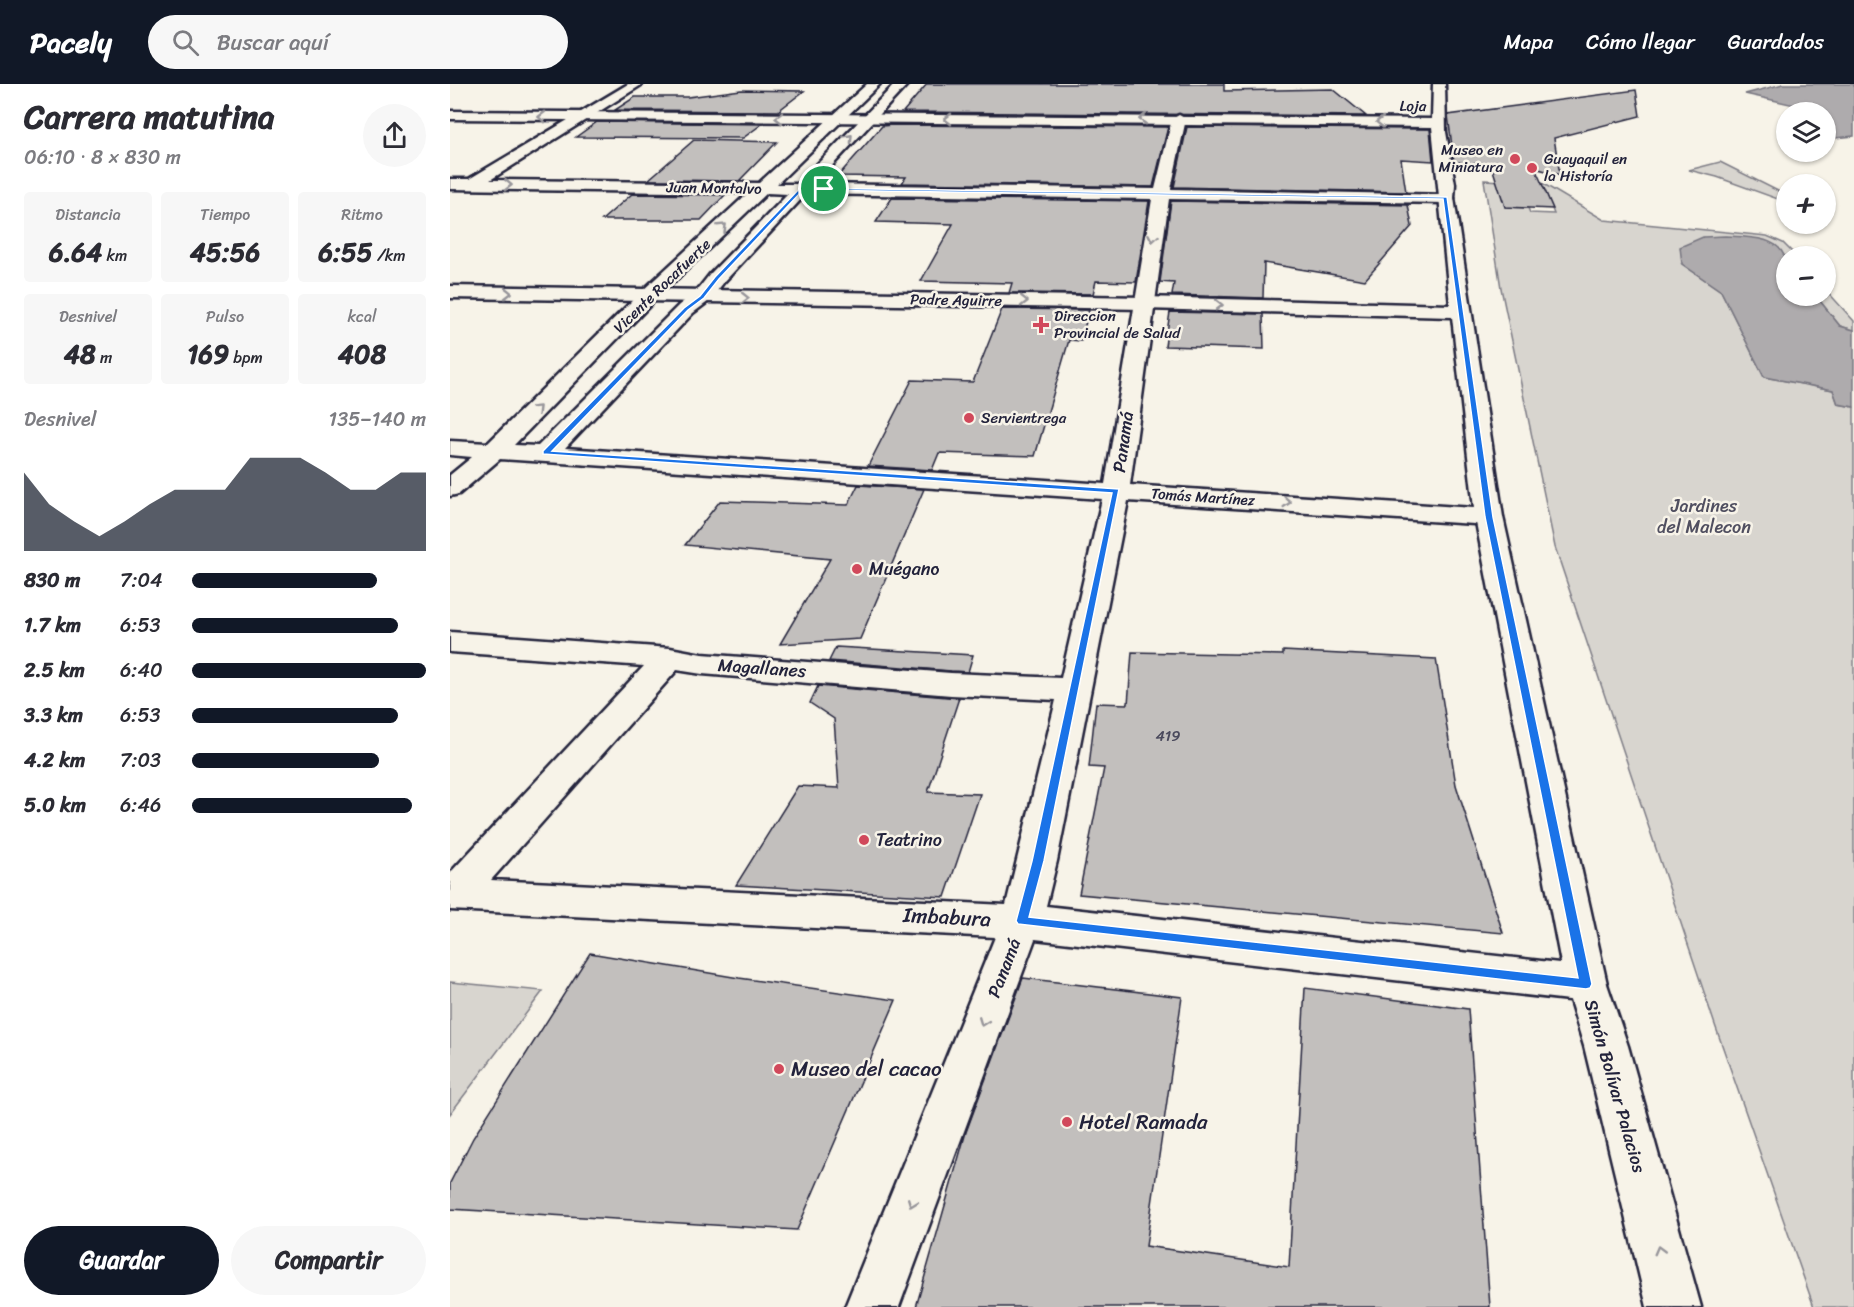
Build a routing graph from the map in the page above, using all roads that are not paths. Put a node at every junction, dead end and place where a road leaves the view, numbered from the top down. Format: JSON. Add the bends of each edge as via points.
{"nodes":[{"id":1,"x":637,"y":84,"type":"edge"},
{"id":2,"x":874,"y":84,"type":"edge"},
{"id":3,"x":902,"y":84,"type":"edge"},
{"id":4,"x":1439,"y":84,"type":"edge"},
{"id":5,"x":450,"y":115,"type":"edge"},
{"id":6,"x":582,"y":117,"type":"junction"},
{"id":7,"x":838,"y":118,"type":"junction"},
{"id":8,"x":867,"y":118,"type":"junction"},
{"id":9,"x":1179,"y":119,"type":"junction"},
{"id":10,"x":1439,"y":123,"type":"junction"},
{"id":11,"x":450,"y":184,"type":"edge"},
{"id":12,"x":471,"y":184,"type":"junction"},
{"id":13,"x":763,"y":188,"type":"junction"},
{"id":14,"x":801,"y":189,"type":"junction"},
{"id":15,"x":1161,"y":194,"type":"junction"},
{"id":16,"x":450,"y":197,"type":"edge"},
{"id":17,"x":1446,"y":198,"type":"junction"},
{"id":18,"x":450,"y":292,"type":"edge"},
{"id":19,"x":649,"y":295,"type":"junction"},
{"id":20,"x":702,"y":297,"type":"junction"},
{"id":21,"x":1144,"y":303,"type":"junction"},
{"id":22,"x":1462,"y":311,"type":"junction"},
{"id":23,"x":450,"y":448,"type":"edge"},
{"id":24,"x":495,"y":450,"type":"junction"},
{"id":25,"x":546,"y":453,"type":"junction"},
{"id":26,"x":450,"y":488,"type":"edge"},
{"id":27,"x":1116,"y":491,"type":"junction"},
{"id":28,"x":1489,"y":517,"type":"junction"},
{"id":29,"x":450,"y":642,"type":"edge"},
{"id":30,"x":670,"y":658,"type":"junction"},
{"id":31,"x":1074,"y":690,"type":"junction"},
{"id":32,"x":453,"y":894,"type":"edge"},
{"id":33,"x":1022,"y":921,"type":"junction"},
{"id":34,"x":1586,"y":984,"type":"junction"},
{"id":35,"x":872,"y":1307,"type":"edge"},
{"id":36,"x":1674,"y":1307,"type":"edge"}],
"edges":[{"from":1,"to":6,"type":"street"},
{"from":2,"to":7,"type":"street","name":"Vicente Rocafuerte"},
{"from":3,"to":8,"type":"street","name":"Vicente Rocafuerte"},
{"from":4,"to":10,"type":"street","name":"Simón Bolívar Palacios"},
{"from":6,"to":5,"type":"street","name":"Loja","one_way":true},
{"from":7,"to":6,"type":"street","name":"Loja","one_way":true},
{"from":6,"to":12,"type":"street"},
{"from":7,"to":8,"type":"street","name":"Loja"},
{"from":7,"to":13,"type":"street","name":"Vicente Rocafuerte"},
{"from":9,"to":8,"type":"street","name":"Loja","one_way":true},
{"from":14,"to":8,"type":"street","name":"Vicente Rocafuerte","one_way":true},
{"from":10,"to":9,"type":"street","name":"Loja","one_way":true},
{"from":9,"to":15,"type":"street","name":"Panamá"},
{"from":10,"to":17,"type":"street","name":"Simón Bolívar Palacios"},
{"from":11,"to":12,"type":"street","name":"Juan Montalvo"},
{"from":12,"to":13,"type":"street","name":"Juan Montalvo","one_way":true},
{"from":12,"to":16,"type":"street"},
{"from":13,"to":14,"type":"street","name":"Juan Montalvo"},
{"from":19,"to":13,"type":"street","name":"Vicente Rocafuerte","one_way":true},
{"from":14,"to":15,"type":"street","name":"Juan Montalvo"},
{"from":14,"to":20,"type":"street","name":"Vicente Rocafuerte"},
{"from":15,"to":17,"type":"street","name":"Juan Montalvo"},
{"from":15,"to":21,"type":"street","name":"Panamá","one_way":true},
{"from":17,"to":22,"type":"street","name":"Simón Bolívar Palacios"},
{"from":18,"to":19,"type":"street","name":"Padre Aguirre","one_way":true},
{"from":19,"to":20,"type":"street","name":"Padre Aguirre"},
{"from":24,"to":19,"type":"street","name":"Vicente Rocafuerte","one_way":true},
{"from":20,"to":21,"type":"street","name":"Padre Aguirre","one_way":true},
{"from":20,"to":25,"type":"street","name":"Vicente Rocafuerte"},
{"from":21,"to":22,"type":"street","name":"Padre Aguirre","one_way":true},
{"from":21,"to":27,"type":"street","name":"Panamá"},
{"from":22,"to":28,"type":"street","name":"Simón Bolívar Palacios"},
{"from":23,"to":24,"type":"street","name":"Tomás Martínez"},
{"from":24,"to":25,"type":"street","name":"Tomás Martínez"},
{"from":24,"to":26,"type":"street","name":"Vicente Rocafuerte"},
{"from":25,"to":27,"type":"street","name":"Tomás Martínez"},
{"from":27,"to":28,"type":"street","name":"Tomás Martínez","one_way":true},
{"from":27,"to":31,"type":"street","name":"Panamá"},
{"from":28,"to":34,"type":"street","name":"Simón Bolívar Palacios"},
{"from":29,"to":30,"type":"street","name":"Magallanes"},
{"from":30,"to":31,"type":"street","name":"Magallanes","via":[[702,664],[951,684]]},
{"from":30,"to":32,"type":"street"},
{"from":31,"to":33,"type":"street","name":"Panamá"},
{"from":32,"to":33,"type":"street","name":"Imbabura"},
{"from":33,"to":34,"type":"street","name":"Imbabura"},
{"from":33,"to":35,"type":"street","name":"Panamá","one_way":true},
{"from":36,"to":34,"type":"street","name":"Simón Bolívar Palacios","one_way":true}]}
